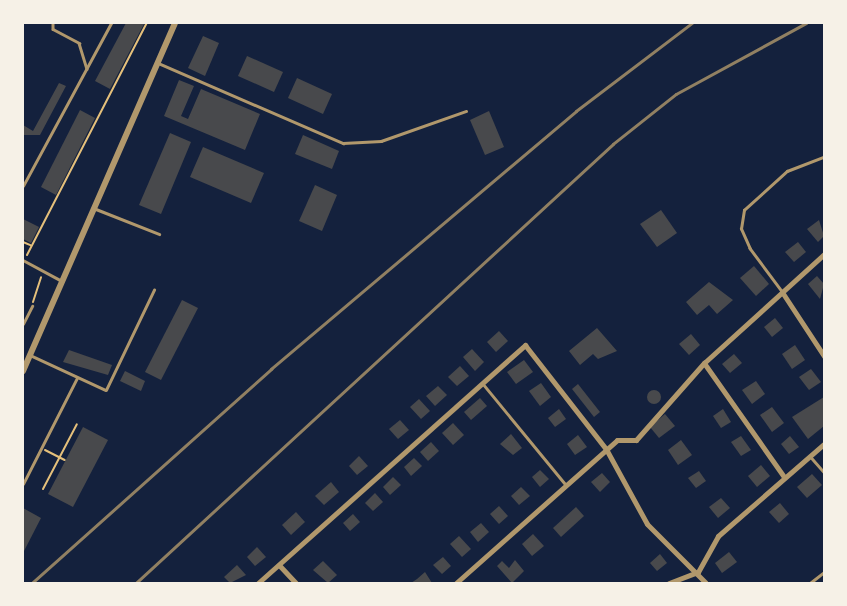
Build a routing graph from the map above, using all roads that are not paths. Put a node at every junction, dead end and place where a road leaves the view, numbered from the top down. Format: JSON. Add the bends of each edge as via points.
{"nodes":[{"id":1,"x":53,"y":23,"type":"edge"},
{"id":2,"x":111,"y":23,"type":"edge"},
{"id":3,"x":175,"y":23,"type":"edge"},
{"id":4,"x":158,"y":63,"type":"junction"},
{"id":5,"x":87,"y":69,"type":"junction"},
{"id":6,"x":466,"y":111,"type":"dead end"},
{"id":7,"x":824,"y":157,"type":"edge"},
{"id":8,"x":23,"y":186,"type":"edge"},
{"id":9,"x":93,"y":208,"type":"junction"},
{"id":10,"x":159,"y":234,"type":"dead end"},
{"id":11,"x":824,"y":254,"type":"edge"},
{"id":12,"x":23,"y":261,"type":"edge"},
{"id":13,"x":60,"y":280,"type":"junction"},
{"id":14,"x":155,"y":290,"type":"dead end"},
{"id":15,"x":782,"y":292,"type":"junction"},
{"id":16,"x":32,"y":306,"type":"road end"},
{"id":17,"x":23,"y":324,"type":"edge"},
{"id":18,"x":29,"y":355,"type":"junction"},
{"id":19,"x":824,"y":356,"type":"edge"},
{"id":20,"x":704,"y":363,"type":"junction"},
{"id":21,"x":23,"y":371,"type":"edge"},
{"id":22,"x":78,"y":377,"type":"junction"},
{"id":23,"x":482,"y":383,"type":"junction"},
{"id":24,"x":824,"y":444,"type":"edge"},
{"id":25,"x":606,"y":449,"type":"junction"},
{"id":26,"x":810,"y":456,"type":"junction"},
{"id":27,"x":824,"y":472,"type":"edge"},
{"id":28,"x":784,"y":477,"type":"junction"},
{"id":29,"x":23,"y":484,"type":"edge"},
{"id":30,"x":566,"y":485,"type":"junction"},
{"id":31,"x":279,"y":565,"type":"junction"},
{"id":32,"x":698,"y":572,"type":"junction"},
{"id":33,"x":824,"y":572,"type":"edge"},
{"id":34,"x":258,"y":583,"type":"edge"},
{"id":35,"x":296,"y":583,"type":"edge"},
{"id":36,"x":456,"y":583,"type":"edge"},
{"id":37,"x":669,"y":583,"type":"edge"},
{"id":38,"x":706,"y":583,"type":"edge"},
{"id":39,"x":810,"y":583,"type":"edge"}],
"edges":[{"from":1,"to":5,"type":"lane","via":[[53,29],[79,43]]},
{"from":2,"to":5,"type":"lane"},
{"from":3,"to":4,"type":"street"},
{"from":4,"to":6,"type":"lane","via":[[342,143],[381,141]]},
{"from":4,"to":9,"type":"street"},
{"from":5,"to":8,"type":"lane"},
{"from":7,"to":15,"type":"lane","via":[[787,171],[744,210],[741,229],[750,249]]},
{"from":9,"to":10,"type":"lane"},
{"from":9,"to":13,"type":"street"},
{"from":11,"to":15,"type":"street"},
{"from":12,"to":13,"type":"lane"},
{"from":13,"to":18,"type":"street"},
{"from":14,"to":22,"type":"lane","via":[[106,390]]},
{"from":15,"to":19,"type":"street"},
{"from":15,"to":20,"type":"street"},
{"from":16,"to":17,"type":"lane"},
{"from":18,"to":21,"type":"street"},
{"from":18,"to":22,"type":"lane"},
{"from":20,"to":25,"type":"street","via":[[636,440],[617,440]]},
{"from":20,"to":28,"type":"street"},
{"from":22,"to":29,"type":"lane"},
{"from":23,"to":25,"type":"street","via":[[525,345]]},
{"from":23,"to":30,"type":"lane"},
{"from":23,"to":31,"type":"street"},
{"from":24,"to":26,"type":"street"},
{"from":25,"to":30,"type":"street"},
{"from":25,"to":32,"type":"street","via":[[647,524]]},
{"from":26,"to":27,"type":"lane"},
{"from":26,"to":28,"type":"street"},
{"from":28,"to":32,"type":"street","via":[[718,536]]},
{"from":30,"to":36,"type":"street"},
{"from":31,"to":34,"type":"street"},
{"from":31,"to":35,"type":"street"},
{"from":32,"to":37,"type":"street"},
{"from":32,"to":38,"type":"street"},
{"from":33,"to":39,"type":"lane"}]}
